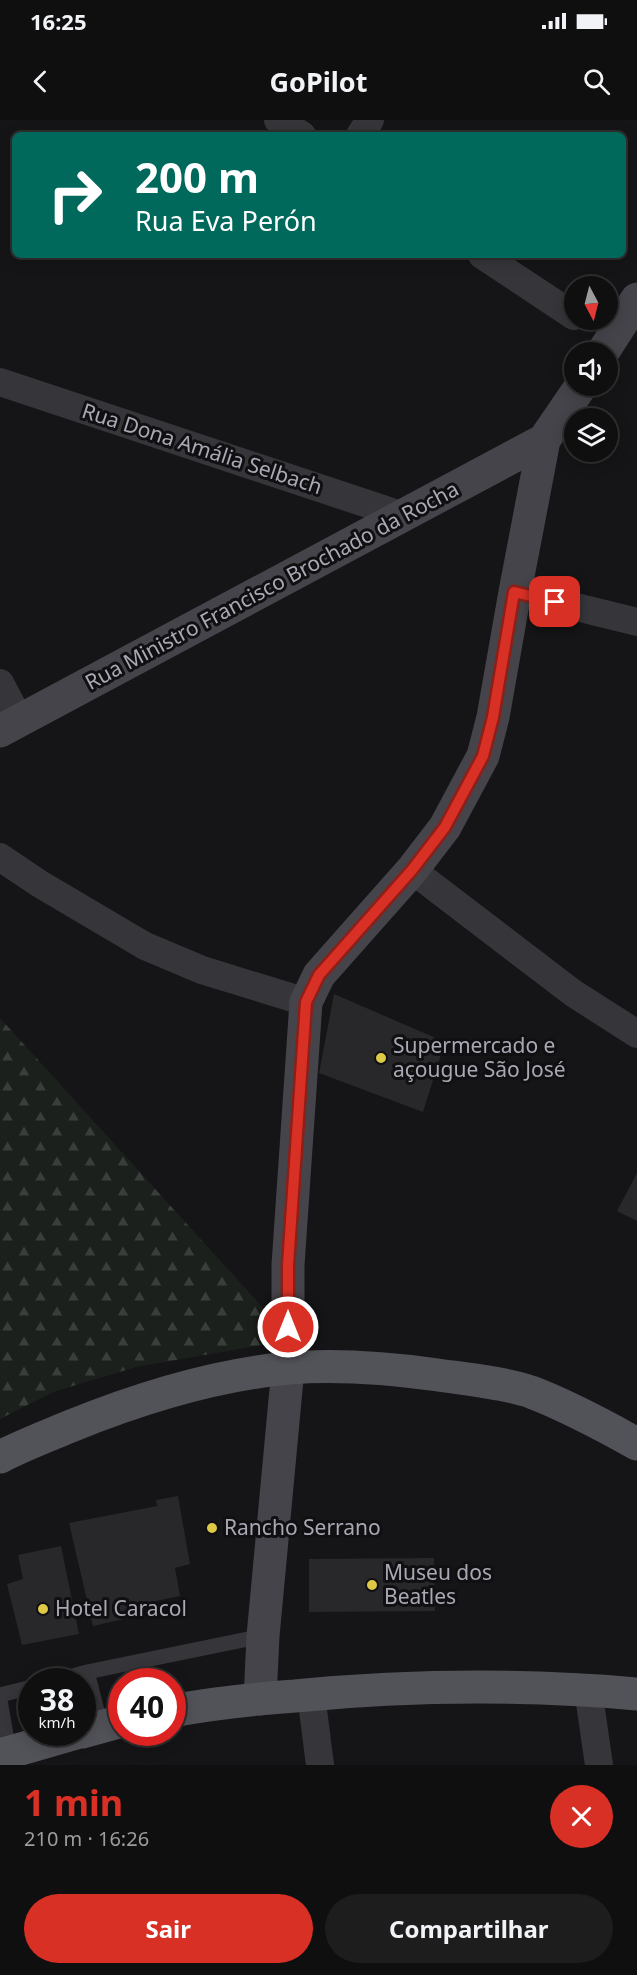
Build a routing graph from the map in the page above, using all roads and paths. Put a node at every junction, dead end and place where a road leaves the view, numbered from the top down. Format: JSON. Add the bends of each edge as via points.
{"nodes":[{"id":1,"x":278,"y":120,"type":"edge"},
{"id":2,"x":297,"y":132,"type":"edge"},
{"id":3,"x":487,"y":258,"type":"edge"},
{"id":4,"x":637,"y":299,"type":"edge"},
{"id":5,"x":564,"y":309,"type":"edge"},
{"id":6,"x":590,"y":330,"type":"edge"},
{"id":7,"x":603,"y":342,"type":"edge"},
{"id":8,"x":610,"y":342,"type":"edge"},
{"id":9,"x":0,"y":382,"type":"edge"},
{"id":10,"x":574,"y":396,"type":"edge"},
{"id":11,"x":544,"y":440,"type":"junction"},
{"id":12,"x":404,"y":516,"type":"junction"},
{"id":13,"x":514,"y":592,"type":"junction"},
{"id":14,"x":637,"y":622,"type":"edge"},
{"id":15,"x":0,"y":683,"type":"edge"},
{"id":16,"x":10,"y":726,"type":"edge"},
{"id":17,"x":0,"y":857,"type":"edge"},
{"id":18,"x":412,"y":870,"type":"junction"},
{"id":19,"x":306,"y":1002,"type":"junction"},
{"id":20,"x":637,"y":1034,"type":"edge"},
{"id":21,"x":288,"y":1368,"type":"junction"},
{"id":22,"x":637,"y":1444,"type":"edge"},
{"id":23,"x":0,"y":1457,"type":"edge"},
{"id":24,"x":262,"y":1636,"type":"junction"},
{"id":25,"x":96,"y":1670,"type":"edge"},
{"id":26,"x":588,"y":1689,"type":"junction"},
{"id":27,"x":18,"y":1692,"type":"edge"},
{"id":28,"x":311,"y":1694,"type":"junction"},
{"id":29,"x":637,"y":1694,"type":"edge"},
{"id":30,"x":0,"y":1698,"type":"edge"},
{"id":31,"x":260,"y":1699,"type":"junction"},
{"id":32,"x":186,"y":1708,"type":"edge"},
{"id":33,"x":41,"y":1746,"type":"edge"},
{"id":34,"x":7,"y":1757,"type":"edge"},
{"id":35,"x":320,"y":1765,"type":"edge"},
{"id":36,"x":599,"y":1765,"type":"edge"}],
"edges":[{"from":1,"to":2,"type":"street"},
{"from":3,"to":5,"type":"street"},
{"from":4,"to":8,"type":"street"},
{"from":6,"to":7,"type":"street"},
{"from":9,"to":12,"type":"street","name":"Rua Dona Amália Selbach"},
{"from":10,"to":11,"type":"street"},
{"from":11,"to":12,"type":"street","name":"Rua Ministro Francisco Brochado da Rocha"},
{"from":11,"to":13,"type":"street"},
{"from":12,"to":16,"type":"street","name":"Rua Ministro Francisco Brochado da Rocha"},
{"from":13,"to":14,"type":"street"},
{"from":13,"to":18,"type":"street","via":[[483,756],[445,827]]},
{"from":15,"to":16,"type":"street"},
{"from":17,"to":19,"type":"street","via":[[145,946],[202,970]]},
{"from":18,"to":19,"type":"street","via":[[319,975]]},
{"from":18,"to":20,"type":"street","via":[[573,993]]},
{"from":19,"to":21,"type":"street","via":[[288,1265]]},
{"from":21,"to":22,"type":"main road","via":[[360,1366],[467,1379],[530,1392],[599,1422]]},
{"from":21,"to":23,"type":"main road","via":[[155,1394]]},
{"from":21,"to":24,"type":"street"},
{"from":24,"to":25,"type":"lane"},
{"from":24,"to":31,"type":"street"},
{"from":26,"to":28,"type":"main road","via":[[467,1686]]},
{"from":26,"to":29,"type":"main road"},
{"from":26,"to":36,"type":"street"},
{"from":27,"to":30,"type":"lane"},
{"from":28,"to":31,"type":"main road"},
{"from":28,"to":35,"type":"street"},
{"from":30,"to":34,"type":"lane"},
{"from":31,"to":32,"type":"main road"},
{"from":33,"to":34,"type":"main road"}]}
